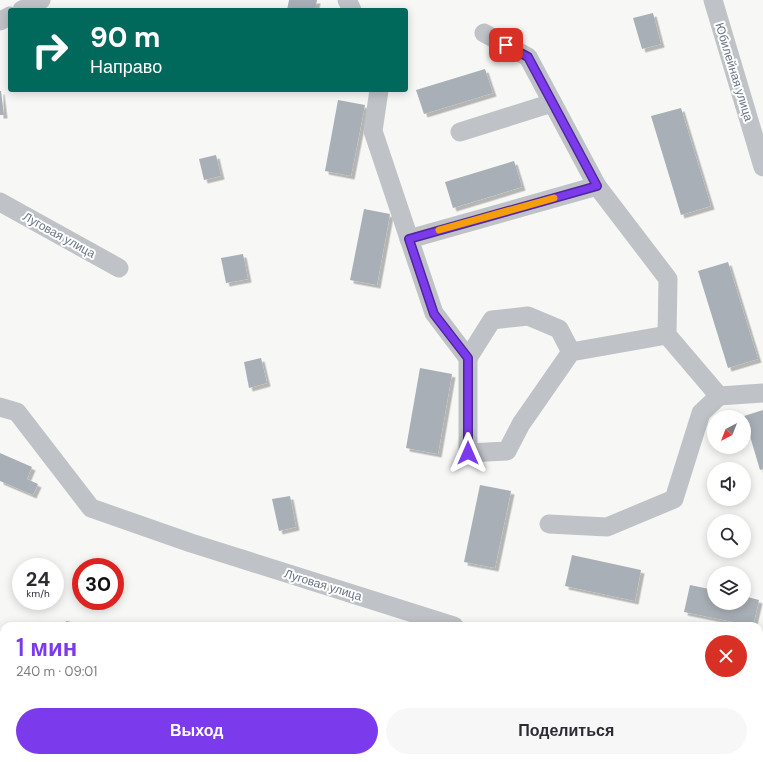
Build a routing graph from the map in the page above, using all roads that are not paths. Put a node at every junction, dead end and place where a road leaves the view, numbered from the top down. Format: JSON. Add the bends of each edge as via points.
{"nodes":[{"id":1,"x":41,"y":0,"type":"edge"},
{"id":2,"x":713,"y":0,"type":"edge"},
{"id":3,"x":26,"y":8,"type":"edge"},
{"id":4,"x":484,"y":33,"type":"dead end"},
{"id":5,"x":379,"y":92,"type":"edge"},
{"id":6,"x":552,"y":103,"type":"junction"},
{"id":7,"x":757,"y":127,"type":"edge"},
{"id":8,"x":460,"y":132,"type":"dead end"},
{"id":9,"x":763,"y":167,"type":"edge"},
{"id":10,"x":597,"y":186,"type":"junction"},
{"id":11,"x":0,"y":202,"type":"edge"},
{"id":12,"x":409,"y":239,"type":"junction"},
{"id":13,"x":119,"y":268,"type":"dead end"},
{"id":14,"x":668,"y":335,"type":"junction"},
{"id":15,"x":571,"y":352,"type":"junction"},
{"id":16,"x":468,"y":358,"type":"junction"},
{"id":17,"x":763,"y":393,"type":"edge"},
{"id":18,"x":719,"y":396,"type":"junction"},
{"id":19,"x":0,"y":407,"type":"edge"},
{"id":20,"x":549,"y":524,"type":"dead end"},
{"id":21,"x":441,"y":622,"type":"edge"}],
"edges":[{"from":1,"to":3,"type":"street"},
{"from":2,"to":7,"type":"street","name":"Юбилейная улица"},
{"from":4,"to":6,"type":"street","via":[[528,57]]},
{"from":5,"to":12,"type":"street","via":[[373,131]]},
{"from":6,"to":8,"type":"street"},
{"from":6,"to":10,"type":"street"},
{"from":7,"to":9,"type":"street","name":"Юбилейная улица"},
{"from":10,"to":12,"type":"street"},
{"from":10,"to":14,"type":"street","via":[[668,279]]},
{"from":11,"to":13,"type":"street","name":"Луговая улица"},
{"from":12,"to":16,"type":"street","via":[[434,314]]},
{"from":14,"to":15,"type":"street"},
{"from":14,"to":18,"type":"street"},
{"from":15,"to":16,"type":"street","via":[[559,329],[528,316],[492,320]]},
{"from":15,"to":16,"type":"street","via":[[521,424],[507,451],[468,453]]},
{"from":17,"to":18,"type":"street"},
{"from":18,"to":20,"type":"street","via":[[701,413],[674,499],[607,527]]},
{"from":19,"to":21,"type":"street","name":"Луговая улица","via":[[17,412],[91,508],[191,543]]}]}
